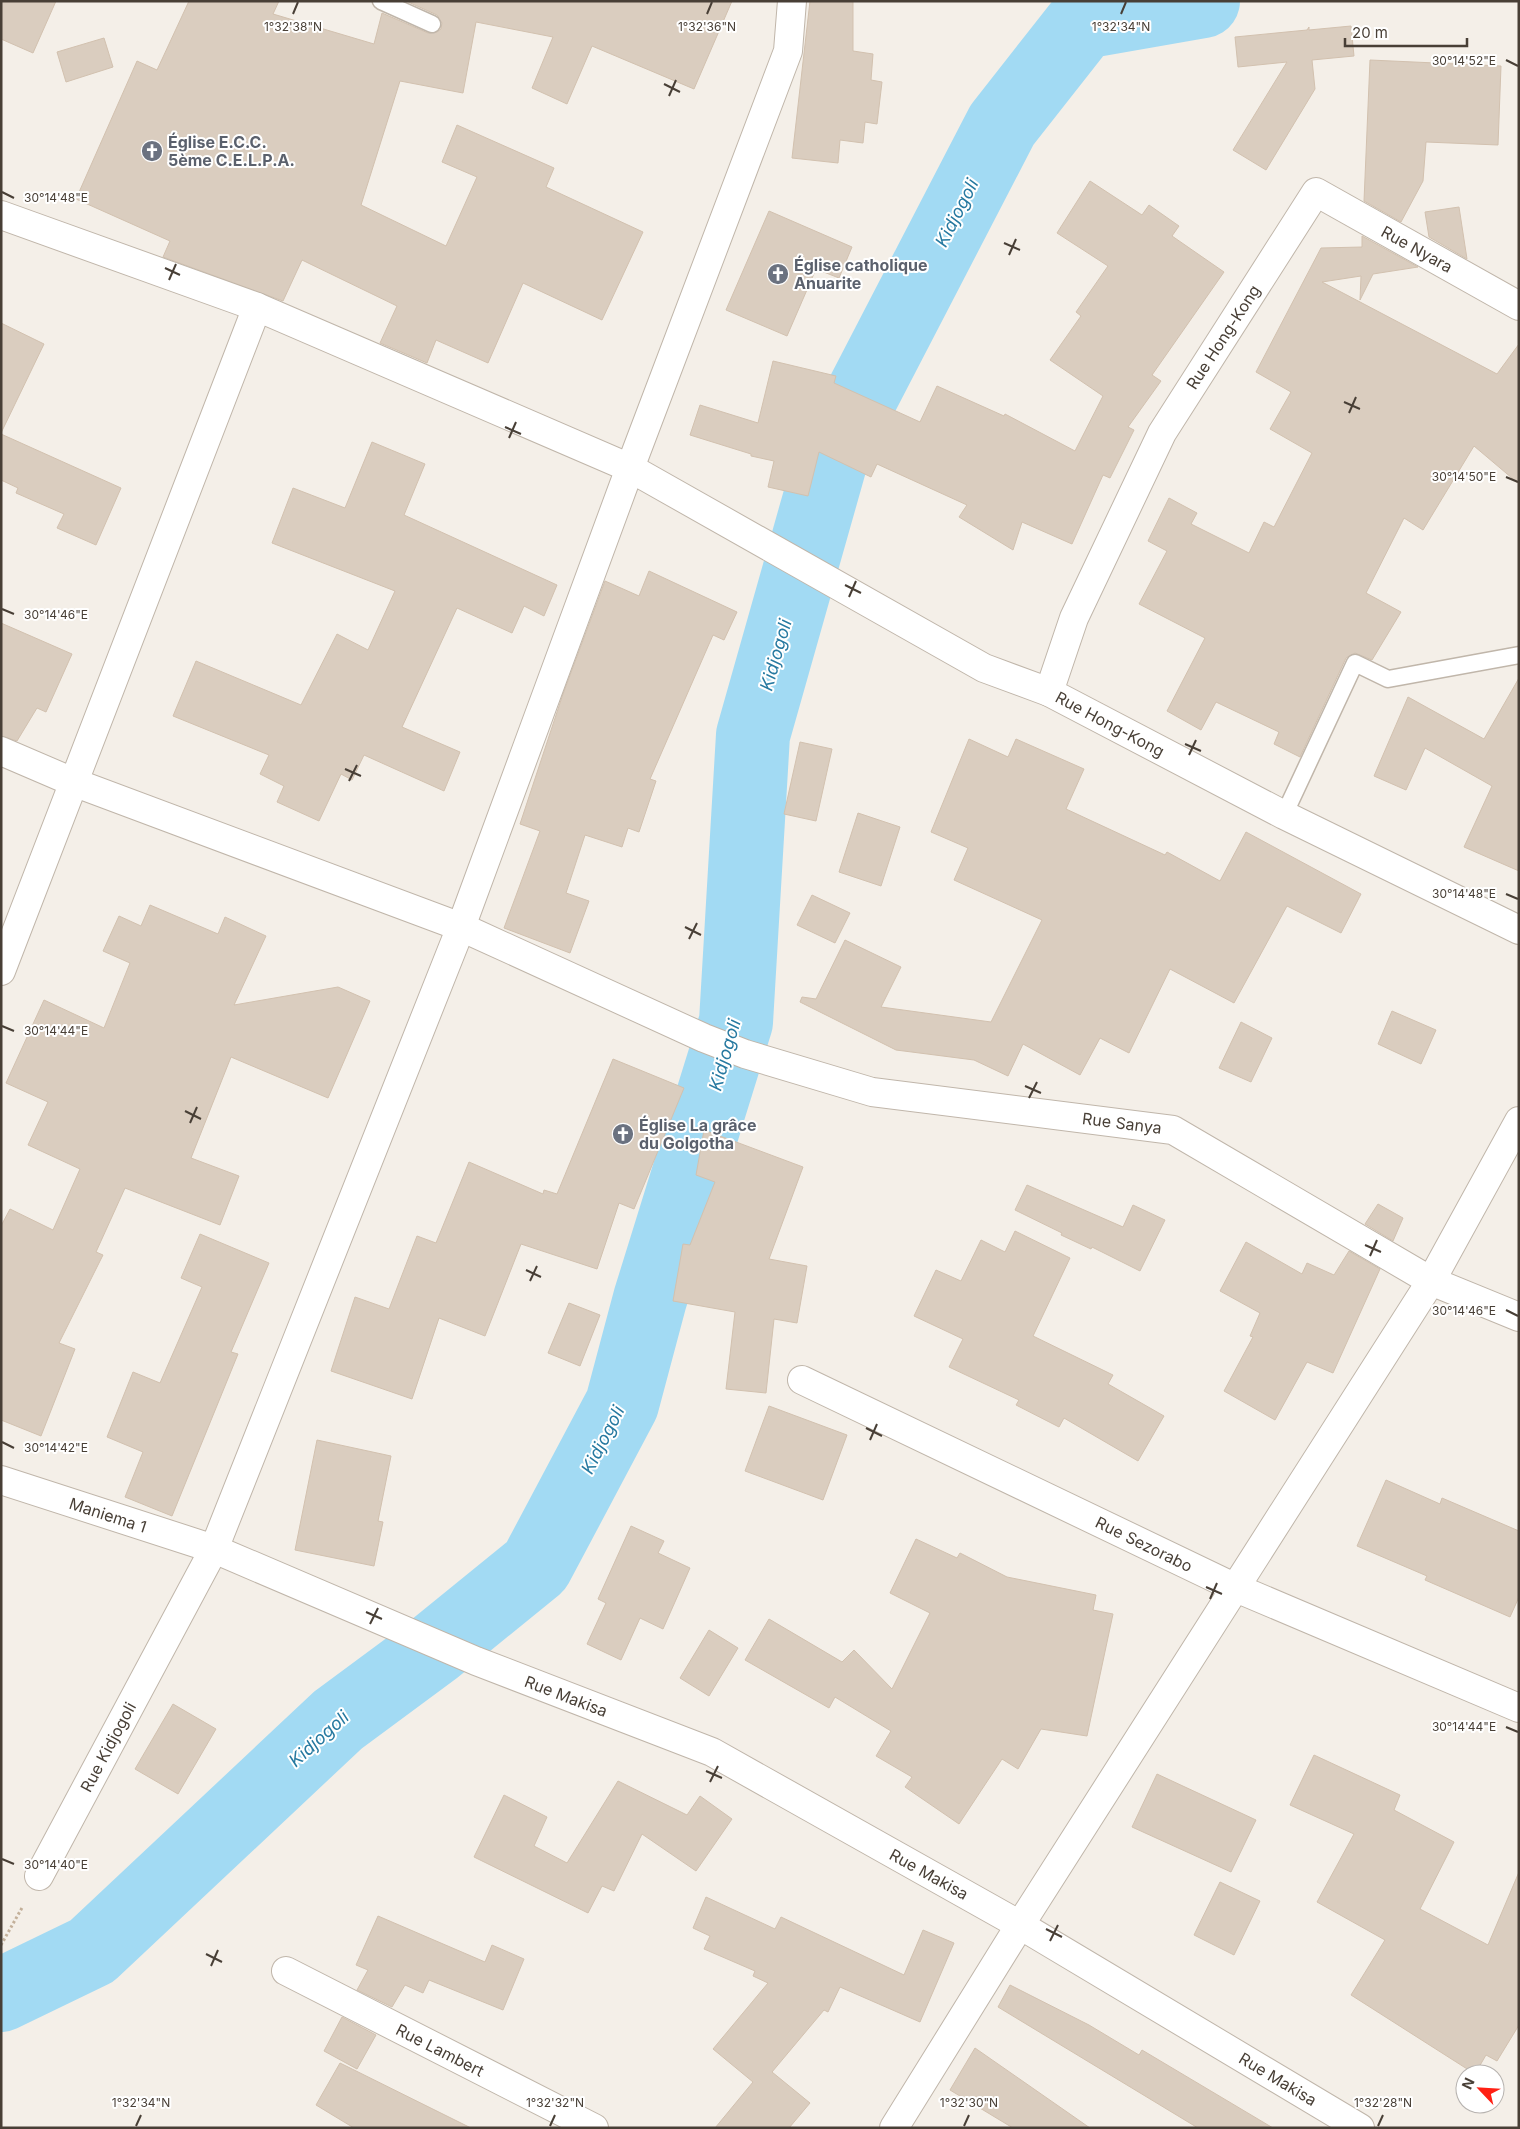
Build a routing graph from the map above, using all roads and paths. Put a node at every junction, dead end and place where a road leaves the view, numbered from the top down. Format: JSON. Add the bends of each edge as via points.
{"nodes":[{"id":1,"x":381,"y":1,"type":"edge"},
{"id":2,"x":792,"y":1,"type":"edge"},
{"id":3,"x":432,"y":24,"type":"dead end"},
{"id":4,"x":1316,"y":192,"type":"joint"},
{"id":5,"x":1,"y":215,"type":"edge"},
{"id":6,"x":1519,"y":306,"type":"edge"},
{"id":7,"x":257,"y":307,"type":"junction"},
{"id":8,"x":630,"y":468,"type":"junction"},
{"id":9,"x":1519,"y":655,"type":"edge"},
{"id":10,"x":1049,"y":692,"type":"junction"},
{"id":11,"x":1,"y":752,"type":"edge"},
{"id":12,"x":73,"y":782,"type":"junction"},
{"id":13,"x":1284,"y":815,"type":"junction"},
{"id":14,"x":461,"y":927,"type":"junction"},
{"id":15,"x":1519,"y":930,"type":"edge"},
{"id":16,"x":1,"y":971,"type":"edge"},
{"id":17,"x":1519,"y":1121,"type":"edge"},
{"id":18,"x":1431,"y":1281,"type":"junction"},
{"id":19,"x":1519,"y":1317,"type":"edge"},
{"id":20,"x":802,"y":1380,"type":"dead end"},
{"id":21,"x":1,"y":1480,"type":"edge"},
{"id":22,"x":214,"y":1549,"type":"junction"},
{"id":23,"x":1236,"y":1588,"type":"junction"},
{"id":24,"x":415,"y":1635,"type":"joint"},
{"id":25,"x":1519,"y":1708,"type":"edge"},
{"id":26,"x":39,"y":1876,"type":"joint"},
{"id":27,"x":1020,"y":1925,"type":"junction"},
{"id":28,"x":1,"y":1945,"type":"edge"},
{"id":29,"x":286,"y":1972,"type":"dead end"},
{"id":30,"x":594,"y":2128,"type":"edge"},
{"id":31,"x":894,"y":2128,"type":"edge"},
{"id":32,"x":1360,"y":2128,"type":"edge"}],
"edges":[{"from":1,"to":3,"type":"lane"},
{"from":2,"to":8,"type":"street","name":"Rue Kidjogoli","via":[[788,52]]},
{"from":4,"to":6,"type":"street","name":"Rue Nyara"},
{"from":4,"to":10,"type":"street","name":"Rue Hong-Kong","via":[[1162,433],[1074,618]]},
{"from":5,"to":7,"type":"street"},
{"from":7,"to":8,"type":"street"},
{"from":7,"to":12,"type":"street"},
{"from":8,"to":10,"type":"street","via":[[984,668]]},
{"from":8,"to":14,"type":"street","name":"Rue Kidjogoli"},
{"from":9,"to":13,"type":"lane","via":[[1388,679],[1356,663]]},
{"from":10,"to":13,"type":"street","name":"Rue Hong-Kong"},
{"from":11,"to":12,"type":"street","name":"Rue Sanya"},
{"from":12,"to":14,"type":"street","name":"Rue Sanya"},
{"from":12,"to":16,"type":"street"},
{"from":13,"to":15,"type":"street","name":"Rue Hong-Kong"},
{"from":14,"to":18,"type":"street","name":"Rue Sanya","via":[[704,1038],[745,1054],[872,1092],[1173,1130]]},
{"from":14,"to":22,"type":"street","name":"Rue Kidjogoli"},
{"from":17,"to":18,"type":"street"},
{"from":18,"to":19,"type":"street","name":"Rue Sanya"},
{"from":18,"to":23,"type":"street"},
{"from":20,"to":23,"type":"street","name":"Rue Sezorabo"},
{"from":21,"to":22,"type":"street","name":"Maniema 1"},
{"from":22,"to":24,"type":"street","name":"Maniema 1"},
{"from":22,"to":26,"type":"street","name":"Rue Kidjogoli"},
{"from":23,"to":25,"type":"street","name":"Rue Sezorabo"},
{"from":23,"to":27,"type":"street"},
{"from":24,"to":27,"type":"street","name":"Rue Makisa","via":[[712,1752]]},
{"from":26,"to":28,"type":"path"},
{"from":27,"to":31,"type":"street"},
{"from":27,"to":32,"type":"street","name":"Rue Makisa"},
{"from":29,"to":30,"type":"street","name":"Rue Lambert"}]}
